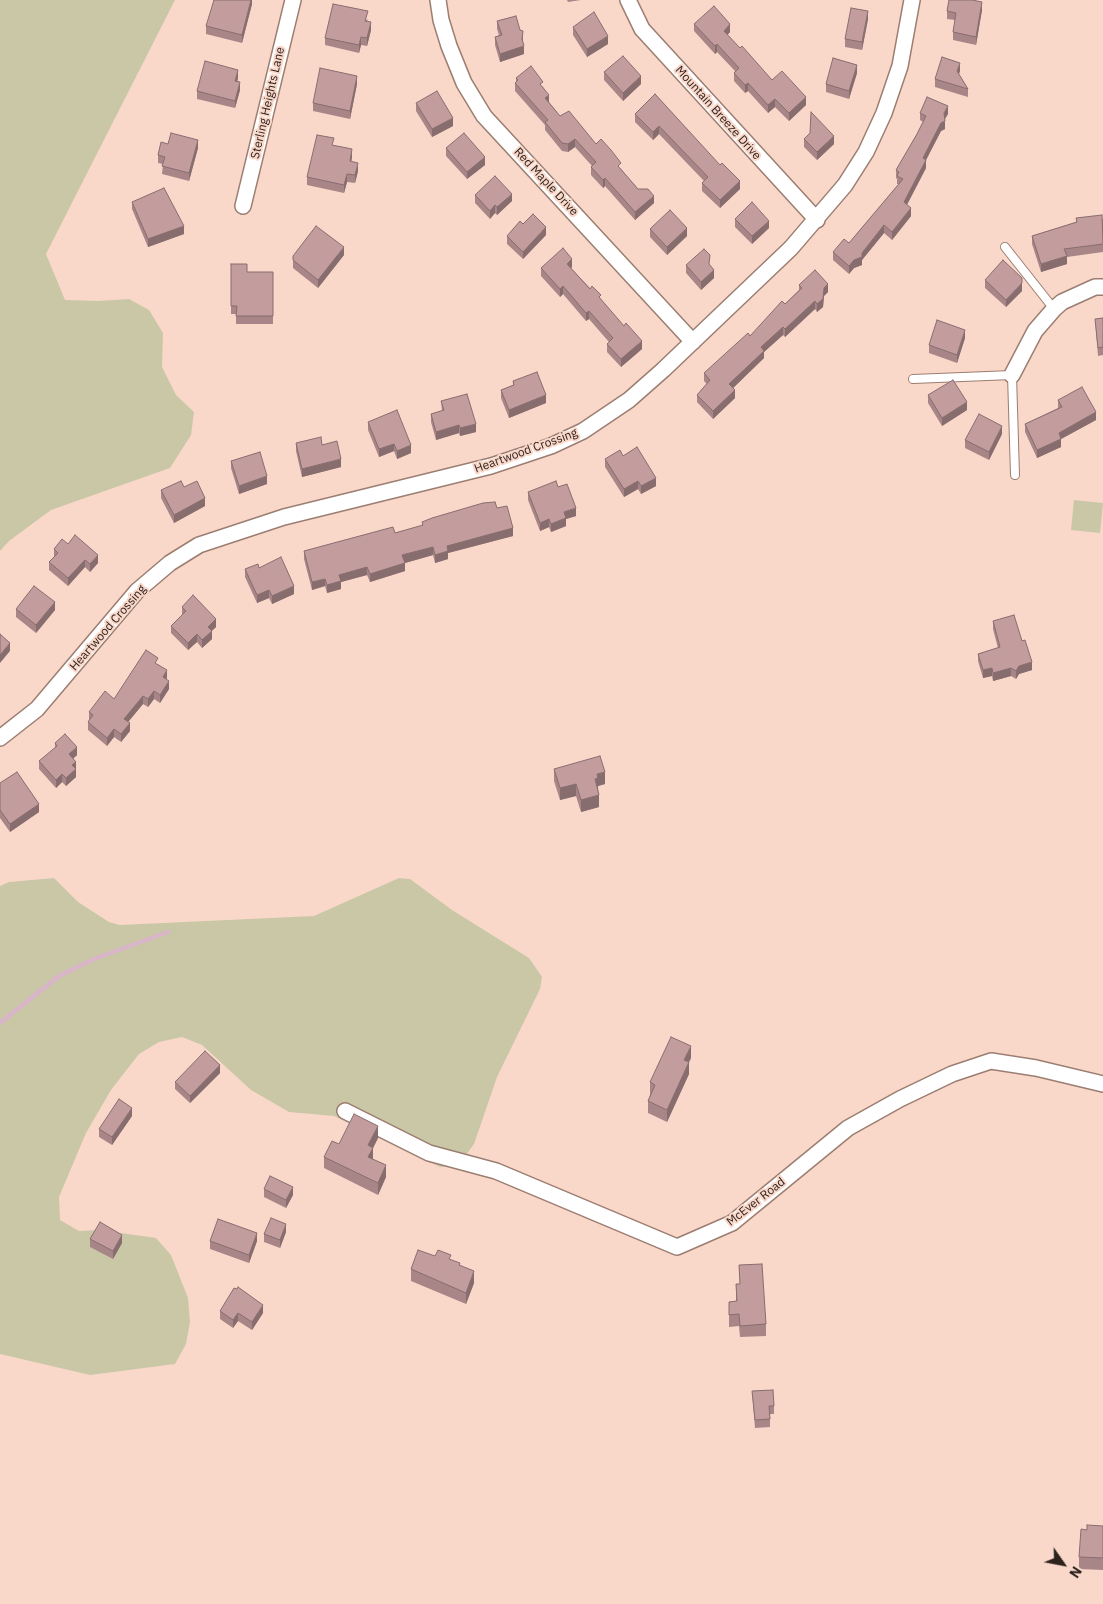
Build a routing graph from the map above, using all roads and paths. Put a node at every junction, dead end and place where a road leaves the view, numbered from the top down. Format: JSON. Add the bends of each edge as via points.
{"nodes":[{"id":1,"x":293,"y":0,"type":"edge"},
{"id":2,"x":438,"y":0,"type":"edge"},
{"id":3,"x":628,"y":0,"type":"edge"},
{"id":4,"x":912,"y":0,"type":"edge"},
{"id":5,"x":243,"y":206,"type":"dead end"},
{"id":6,"x":817,"y":220,"type":"junction"},
{"id":7,"x":1005,"y":247,"type":"dead end"},
{"id":8,"x":1103,"y":287,"type":"edge"},
{"id":9,"x":1054,"y":308,"type":"junction"},
{"id":10,"x":693,"y":342,"type":"junction"},
{"id":11,"x":1012,"y":375,"type":"junction"},
{"id":12,"x":913,"y":379,"type":"dead end"},
{"id":13,"x":1015,"y":475,"type":"dead end"},
{"id":14,"x":0,"y":738,"type":"edge"},
{"id":15,"x":1103,"y":1084,"type":"edge"},
{"id":16,"x":344,"y":1111,"type":"dead end"}],
"edges":[{"from":1,"to":5,"type":"street","name":"Sterling Heights Lane"},
{"from":2,"to":10,"type":"street","name":"Red Maple Drive","via":[[449,46],[464,83],[484,116]]},
{"from":3,"to":6,"type":"street","name":"Mountain Breeze Drive","via":[[642,29]]},
{"from":4,"to":6,"type":"street","name":"Heartwood Crossing","via":[[900,66],[884,113],[856,168]]},
{"from":6,"to":10,"type":"street","name":"Heartwood Crossing"},
{"from":7,"to":9,"type":"lane"},
{"from":8,"to":9,"type":"street","via":[[1095,287]]},
{"from":9,"to":11,"type":"street","via":[[1035,331]]},
{"from":10,"to":14,"type":"street","name":"Heartwood Crossing","via":[[617,409],[583,431],[551,446],[492,466],[284,517],[199,545],[170,563],[137,591],[37,708]]},
{"from":11,"to":12,"type":"lane"},
{"from":11,"to":13,"type":"lane"},
{"from":15,"to":16,"type":"street","name":"McEver Road","via":[[991,1061],[952,1074],[848,1128],[732,1223],[677,1247],[496,1171],[429,1153]]}]}
